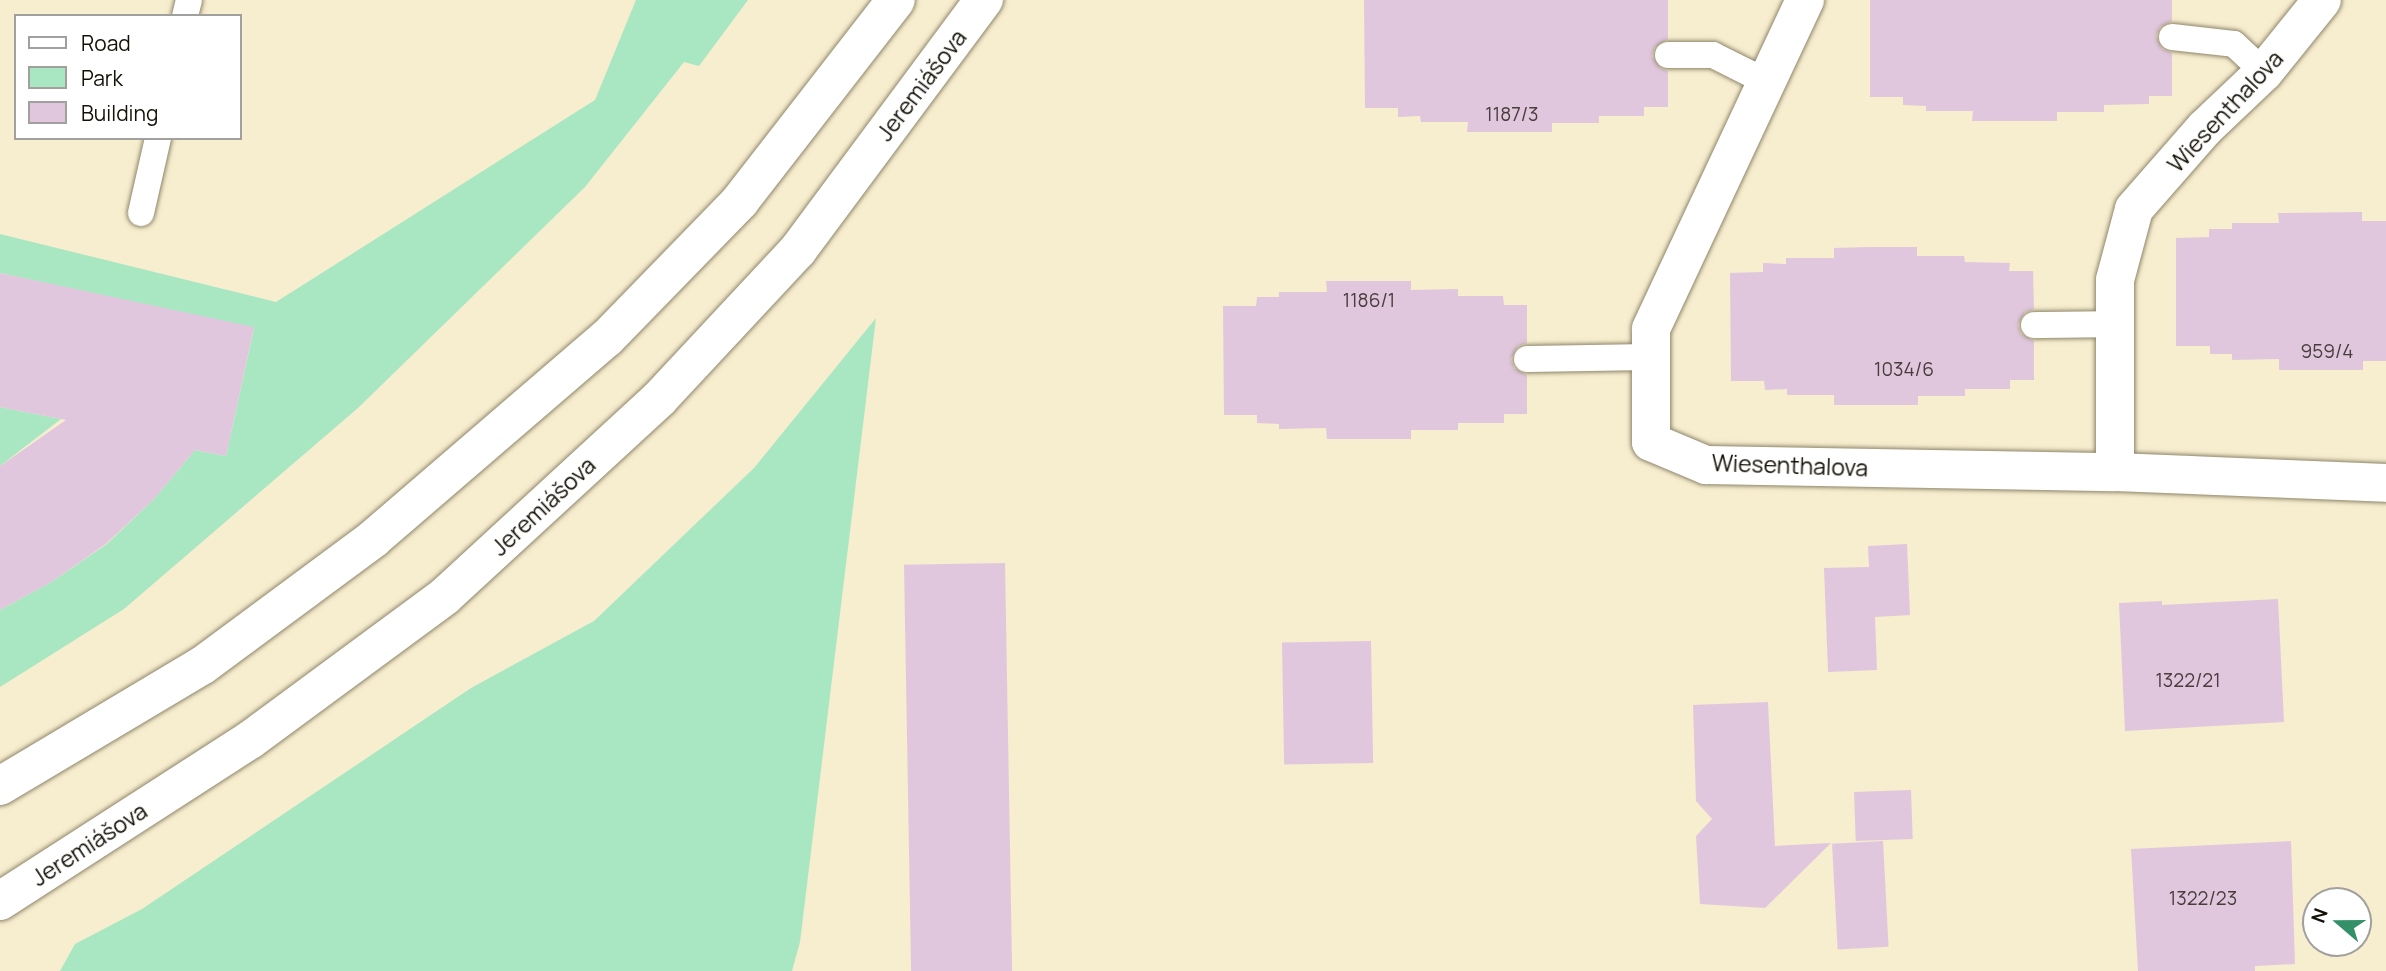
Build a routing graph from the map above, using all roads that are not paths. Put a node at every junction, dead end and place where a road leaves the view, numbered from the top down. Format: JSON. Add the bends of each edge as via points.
{"nodes":[{"id":1,"x":896,"y":0,"type":"edge"},
{"id":2,"x":984,"y":0,"type":"edge"},
{"id":3,"x":1805,"y":0,"type":"edge"},
{"id":4,"x":2322,"y":0,"type":"edge"},
{"id":5,"x":2172,"y":37,"type":"dead end"},
{"id":6,"x":1668,"y":55,"type":"dead end"},
{"id":7,"x":2264,"y":72,"type":"junction"},
{"id":8,"x":1767,"y":82,"type":"junction"},
{"id":9,"x":158,"y":140,"type":"edge"},
{"id":10,"x":141,"y":213,"type":"dead end"},
{"id":11,"x":2112,"y":324,"type":"junction"},
{"id":12,"x":2034,"y":325,"type":"dead end"},
{"id":13,"x":1651,"y":357,"type":"junction"},
{"id":14,"x":1527,"y":359,"type":"dead end"},
{"id":15,"x":2115,"y":472,"type":"junction"},
{"id":16,"x":2386,"y":483,"type":"edge"},
{"id":17,"x":0,"y":786,"type":"edge"},
{"id":18,"x":0,"y":901,"type":"edge"}],
"edges":[{"from":1,"to":17,"type":"main road","via":[[740,201],[607,338],[373,539],[203,665]]},
{"from":2,"to":18,"type":"main road","name":"Jeremiášova","via":[[798,250],[660,398],[455,587],[250,740]]},
{"from":3,"to":8,"type":"main road","name":"Wiesenthalova"},
{"from":4,"to":7,"type":"main road","name":"Wiesenthalova"},
{"from":5,"to":7,"type":"lane","via":[[2234,44]]},
{"from":6,"to":8,"type":"lane","via":[[1713,55]]},
{"from":7,"to":11,"type":"main road","name":"Wiesenthalova","via":[[2205,128],[2134,209],[2115,280]]},
{"from":8,"to":13,"type":"main road","name":"Wiesenthalova","via":[[1651,329]]},
{"from":9,"to":10,"type":"lane"},
{"from":11,"to":12,"type":"lane"},
{"from":11,"to":15,"type":"main road","name":"Wiesenthalova"},
{"from":13,"to":14,"type":"lane"},
{"from":13,"to":15,"type":"main road","name":"Wiesenthalova","via":[[1651,442],[1706,465]]},
{"from":15,"to":16,"type":"main road","name":"Wiesenthalova"}]}
